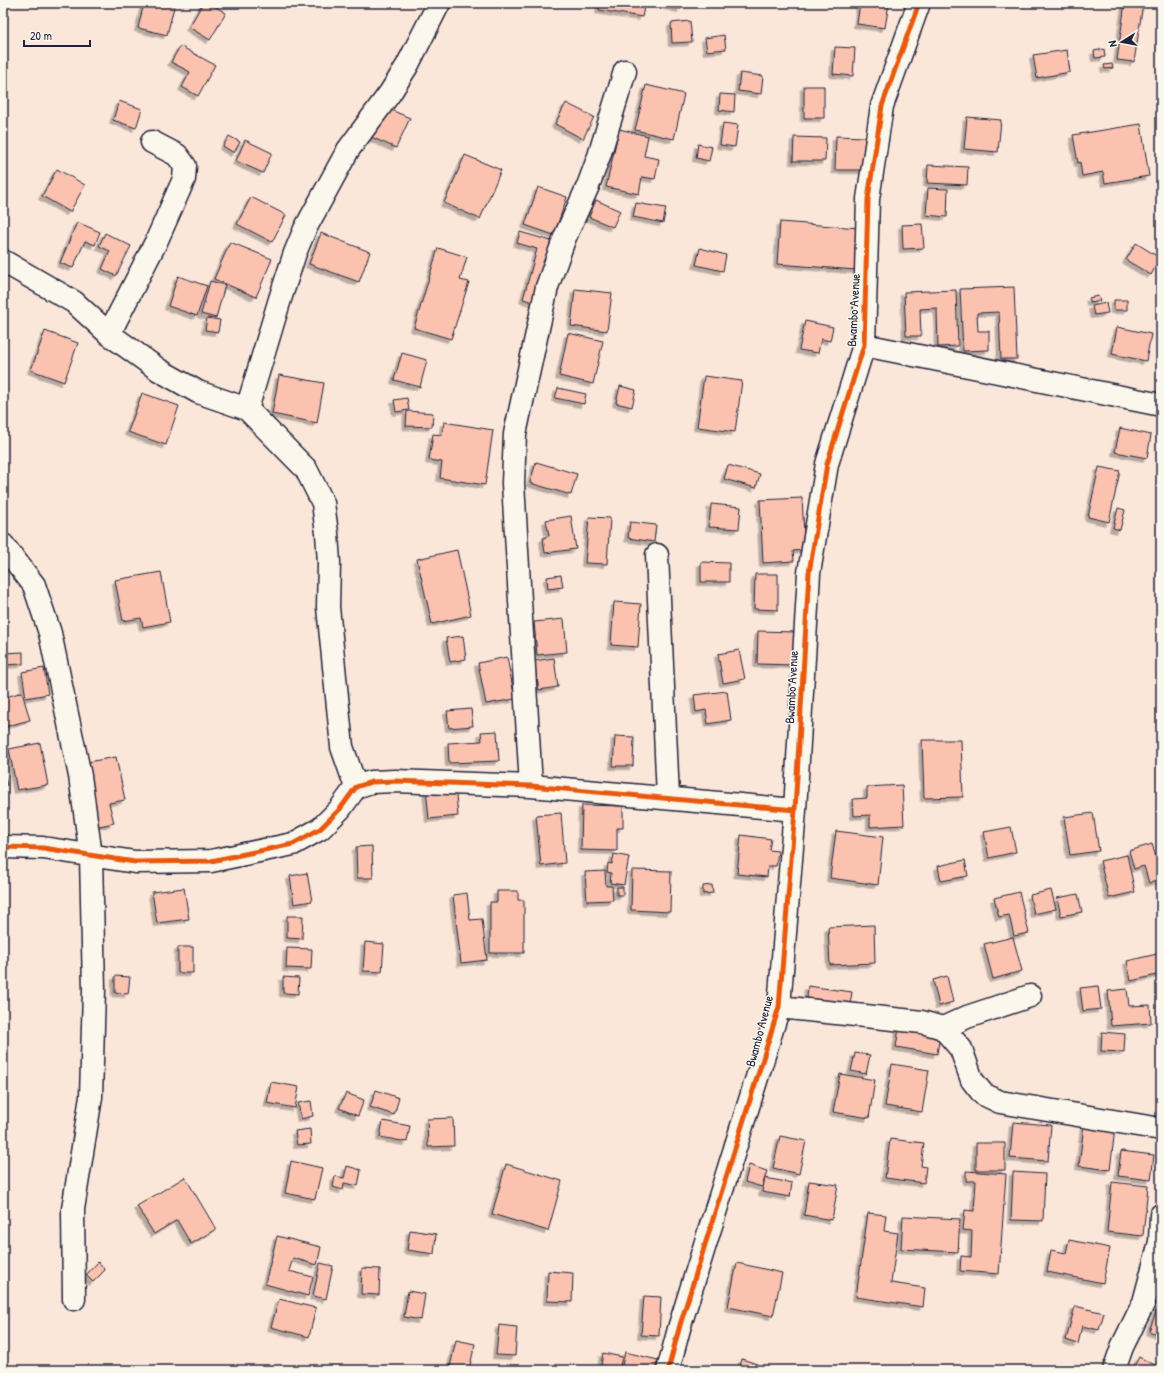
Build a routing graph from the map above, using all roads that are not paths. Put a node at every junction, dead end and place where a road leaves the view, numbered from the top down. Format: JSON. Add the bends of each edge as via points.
{"nodes":[{"id":1,"x":439,"y":3,"type":"edge"},
{"id":2,"x":919,"y":3,"type":"edge"},
{"id":3,"x":625,"y":71,"type":"dead end"},
{"id":4,"x":152,"y":142,"type":"dead end"},
{"id":5,"x":3,"y":261,"type":"edge"},
{"id":6,"x":109,"y":334,"type":"junction"},
{"id":7,"x":864,"y":345,"type":"junction"},
{"id":8,"x":1161,"y":405,"type":"edge"},
{"id":9,"x":247,"y":409,"type":"junction"},
{"id":10,"x":3,"y":545,"type":"edge"},
{"id":11,"x":657,"y":555,"type":"dead end"},
{"id":12,"x":531,"y":786,"type":"junction"},
{"id":13,"x":356,"y":787,"type":"junction"},
{"id":14,"x":668,"y":797,"type":"junction"},
{"id":15,"x":795,"y":810,"type":"junction"},
{"id":16,"x":3,"y":847,"type":"edge"},
{"id":17,"x":91,"y":856,"type":"junction"},
{"id":18,"x":1030,"y":996,"type":"dead end"},
{"id":19,"x":779,"y":1007,"type":"junction"},
{"id":20,"x":943,"y":1028,"type":"junction"},
{"id":21,"x":1161,"y":1129,"type":"edge"},
{"id":22,"x":1161,"y":1215,"type":"edge"},
{"id":23,"x":1158,"y":1262,"type":"edge"},
{"id":24,"x":74,"y":1299,"type":"dead end"},
{"id":25,"x":668,"y":1370,"type":"edge"},
{"id":26,"x":1114,"y":1370,"type":"edge"}],
"edges":[{"from":1,"to":9,"type":"street","via":[[407,66],[348,150],[306,229],[282,291]]},
{"from":2,"to":7,"type":"street","name":"Bwambo Avenue","via":[[882,106],[868,199]]},
{"from":3,"to":12,"type":"street","via":[[599,156],[547,287],[515,434],[513,483]]},
{"from":4,"to":6,"type":"street","via":[[177,155],[185,166],[184,179],[156,242]]},
{"from":5,"to":6,"type":"street","via":[[74,302]]},
{"from":6,"to":9,"type":"street","via":[[172,378],[198,392]]},
{"from":7,"to":8,"type":"street"},
{"from":7,"to":15,"type":"street","name":"Bwambo Avenue","via":[[827,464],[809,573]]},
{"from":9,"to":13,"type":"street","via":[[306,469],[323,503],[328,556],[328,607],[342,746]]},
{"from":10,"to":17,"type":"street","via":[[34,586],[50,633],[80,776]]},
{"from":11,"to":14,"type":"street"},
{"from":12,"to":13,"type":"street","via":[[394,781],[371,782]]},
{"from":12,"to":14,"type":"street"},
{"from":13,"to":17,"type":"street","via":[[340,809],[320,829],[293,844],[211,861],[136,862]]},
{"from":14,"to":15,"type":"street"},
{"from":15,"to":19,"type":"street","name":"Bwambo Avenue"},
{"from":16,"to":17,"type":"street","via":[[44,848]]},
{"from":17,"to":24,"type":"street","via":[[94,990],[91,1098],[72,1209]]},
{"from":18,"to":20,"type":"street","via":[[967,1016]]},
{"from":19,"to":20,"type":"street","via":[[922,1022]]},
{"from":19,"to":25,"type":"street","name":"Bwambo Avenue"},
{"from":20,"to":21,"type":"street","via":[[960,1049],[972,1080],[983,1094],[1000,1102]]},
{"from":22,"to":23,"type":"street"},
{"from":23,"to":26,"type":"street","via":[[1144,1302]]}]}
